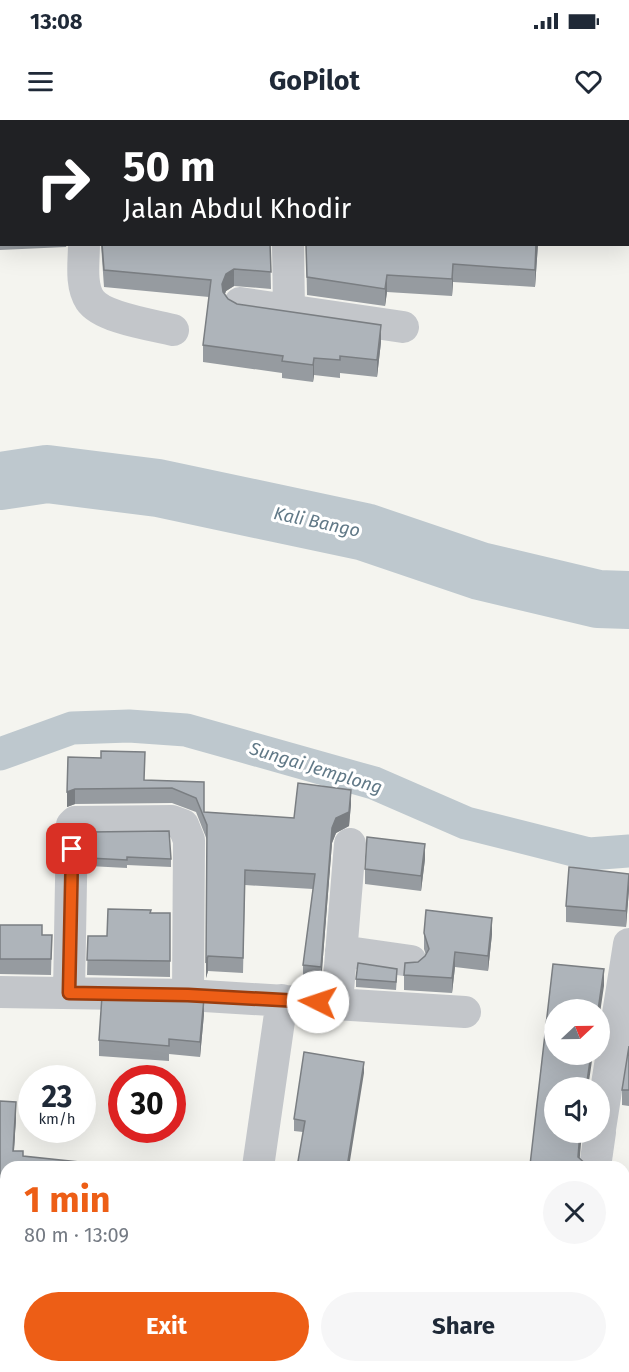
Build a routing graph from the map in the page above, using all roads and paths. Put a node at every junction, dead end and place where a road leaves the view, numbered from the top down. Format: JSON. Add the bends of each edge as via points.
{"nodes":[{"id":1,"x":84,"y":246,"type":"edge"},
{"id":2,"x":288,"y":246,"type":"edge"},
{"id":3,"x":240,"y":303,"type":"edge"},
{"id":4,"x":289,"y":310,"type":"junction"},
{"id":5,"x":403,"y":327,"type":"dead end"},
{"id":6,"x":173,"y":330,"type":"dead end"},
{"id":7,"x":350,"y":844,"type":"dead end"},
{"id":8,"x":629,"y":944,"type":"edge"},
{"id":9,"x":341,"y":951,"type":"junction"},
{"id":10,"x":411,"y":961,"type":"edge"},
{"id":11,"x":0,"y":992,"type":"edge"},
{"id":12,"x":69,"y":993,"type":"junction"},
{"id":13,"x":188,"y":995,"type":"junction"},
{"id":14,"x":282,"y":1000,"type":"junction"},
{"id":15,"x":337,"y":1003,"type":"junction"},
{"id":16,"x":465,"y":1012,"type":"dead end"},
{"id":17,"x":608,"y":1077,"type":"edge"},
{"id":18,"x":598,"y":1143,"type":"edge"},
{"id":19,"x":259,"y":1161,"type":"edge"},
{"id":20,"x":596,"y":1161,"type":"edge"}],
"edges":[{"from":1,"to":6,"type":"street","via":[[83,274],[90,300],[99,309]]},
{"from":2,"to":4,"type":"street"},
{"from":3,"to":4,"type":"street"},
{"from":4,"to":5,"type":"street"},
{"from":7,"to":9,"type":"street"},
{"from":8,"to":17,"type":"street"},
{"from":9,"to":10,"type":"street"},
{"from":9,"to":15,"type":"street"},
{"from":11,"to":12,"type":"street"},
{"from":12,"to":13,"type":"street"},
{"from":12,"to":13,"type":"street","via":[[72,825],[172,821],[183,825],[189,840]]},
{"from":13,"to":14,"type":"street"},
{"from":14,"to":15,"type":"street"},
{"from":14,"to":19,"type":"street"},
{"from":15,"to":16,"type":"street"},
{"from":18,"to":20,"type":"street"}]}
